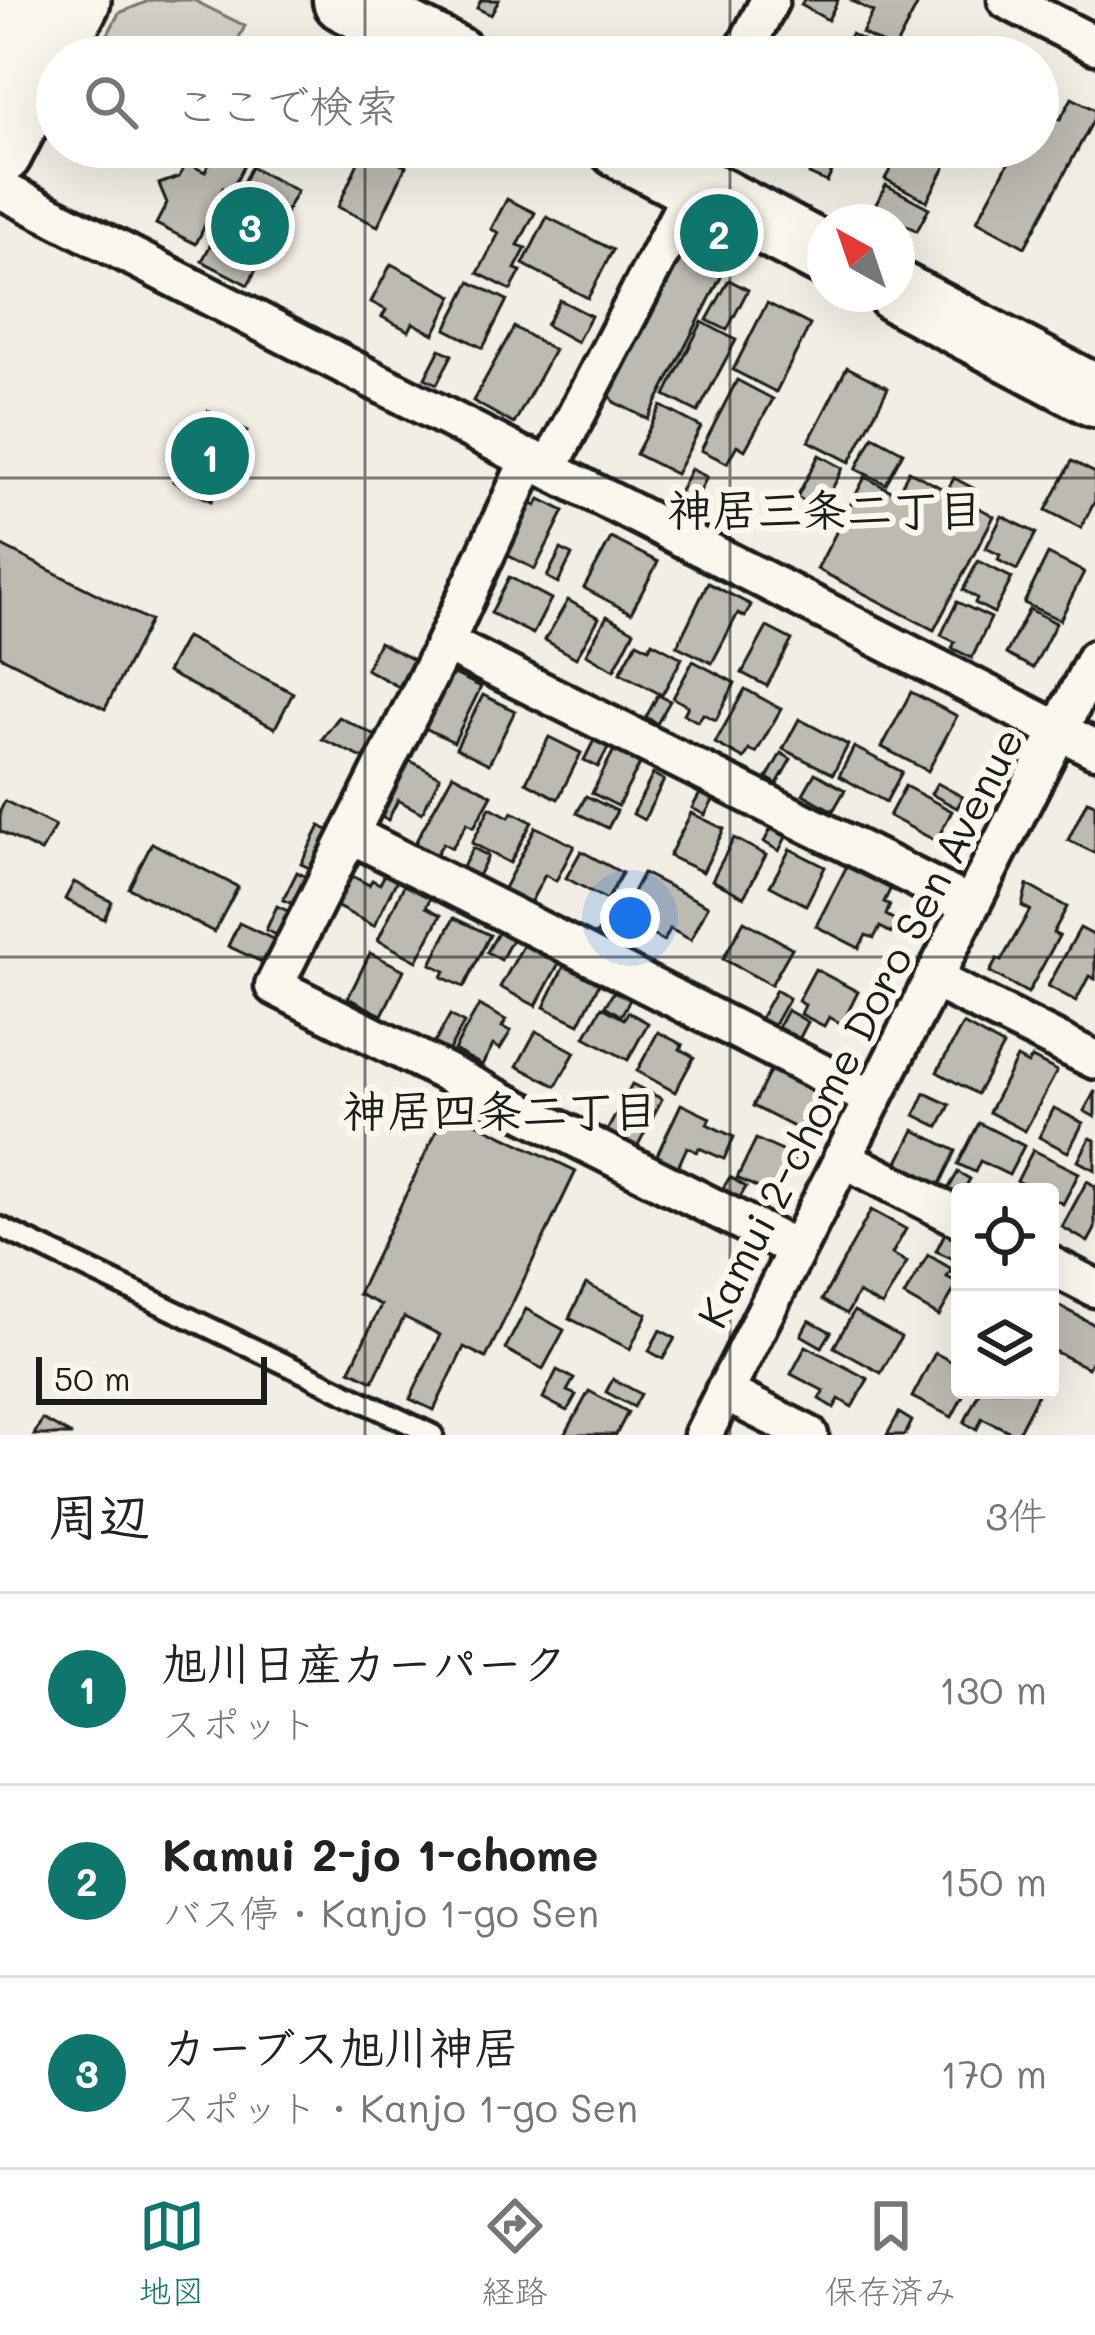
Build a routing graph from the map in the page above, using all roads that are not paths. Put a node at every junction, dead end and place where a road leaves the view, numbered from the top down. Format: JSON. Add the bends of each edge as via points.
{"nodes":[{"id":1,"x":28,"y":0,"type":"edge"},
{"id":2,"x":78,"y":0,"type":"edge"},
{"id":3,"x":344,"y":0,"type":"edge"},
{"id":4,"x":770,"y":0,"type":"edge"},
{"id":5,"x":1007,"y":0,"type":"edge"},
{"id":6,"x":60,"y":36,"type":"edge"},
{"id":7,"x":414,"y":36,"type":"edge"},
{"id":8,"x":752,"y":36,"type":"edge"},
{"id":9,"x":1095,"y":45,"type":"edge"},
{"id":10,"x":0,"y":52,"type":"edge"},
{"id":11,"x":36,"y":82,"type":"edge"},
{"id":12,"x":0,"y":152,"type":"edge"},
{"id":13,"x":689,"y":171,"type":"edge"},
{"id":14,"x":0,"y":189,"type":"edge"},
{"id":15,"x":807,"y":244,"type":"edge"},
{"id":16,"x":915,"y":301,"type":"edge"},
{"id":17,"x":1095,"y":396,"type":"edge"},
{"id":18,"x":540,"y":463,"type":"junction"},
{"id":19,"x":445,"y":643,"type":"junction"},
{"id":20,"x":1095,"y":659,"type":"edge"},
{"id":21,"x":1059,"y":731,"type":"junction"},
{"id":22,"x":1095,"y":749,"type":"edge"},
{"id":23,"x":350,"y":834,"type":"junction"},
{"id":24,"x":970,"y":905,"type":"junction"},
{"id":25,"x":933,"y":980,"type":"junction"},
{"id":26,"x":1095,"y":1060,"type":"edge"},
{"id":27,"x":873,"y":1099,"type":"junction"},
{"id":28,"x":842,"y":1158,"type":"junction"},
{"id":29,"x":951,"y":1214,"type":"edge"},
{"id":30,"x":0,"y":1227,"type":"edge"},
{"id":31,"x":796,"y":1249,"type":"junction"},
{"id":32,"x":1059,"y":1270,"type":"edge"},
{"id":33,"x":1095,"y":1288,"type":"edge"},
{"id":34,"x":724,"y":1392,"type":"junction"},
{"id":35,"x":434,"y":1435,"type":"edge"},
{"id":36,"x":703,"y":1435,"type":"edge"},
{"id":37,"x":809,"y":1435,"type":"edge"}],
"edges":[{"from":1,"to":10,"type":"highway"},
{"from":2,"to":6,"type":"highway"},
{"from":3,"to":7,"type":"main road"},
{"from":4,"to":8,"type":"street"},
{"from":5,"to":9,"type":"street"},
{"from":11,"to":12,"type":"highway"},
{"from":13,"to":15,"type":"main road"},
{"from":13,"to":18,"type":"street"},
{"from":14,"to":18,"type":"street"},
{"from":16,"to":17,"type":"main road"},
{"from":18,"to":19,"type":"street"},
{"from":18,"to":21,"type":"street"},
{"from":19,"to":23,"type":"street"},
{"from":19,"to":24,"type":"street"},
{"from":20,"to":21,"type":"street","name":"Kamui 2-chome Doro Sen Avenue"},
{"from":21,"to":22,"type":"street"},
{"from":21,"to":24,"type":"street","name":"Kamui 2-chome Doro Sen Avenue"},
{"from":23,"to":27,"type":"street"},
{"from":23,"to":31,"type":"street","via":[[274,986]]},
{"from":24,"to":25,"type":"street","name":"Kamui 2-chome Doro Sen Avenue"},
{"from":25,"to":26,"type":"street"},
{"from":25,"to":27,"type":"street","name":"Kamui 2-chome Doro Sen Avenue"},
{"from":27,"to":28,"type":"street","name":"Kamui 2-chome Doro Sen Avenue"},
{"from":28,"to":29,"type":"street"},
{"from":28,"to":31,"type":"street","name":"Kamui 2-chome Doro Sen Avenue"},
{"from":30,"to":35,"type":"lane"},
{"from":31,"to":34,"type":"street","name":"Kamui 2-chome Doro Sen Avenue"},
{"from":32,"to":33,"type":"street"},
{"from":34,"to":36,"type":"street","name":"Kamui 2-chome Doro Sen Avenue"},
{"from":34,"to":37,"type":"street"}]}
